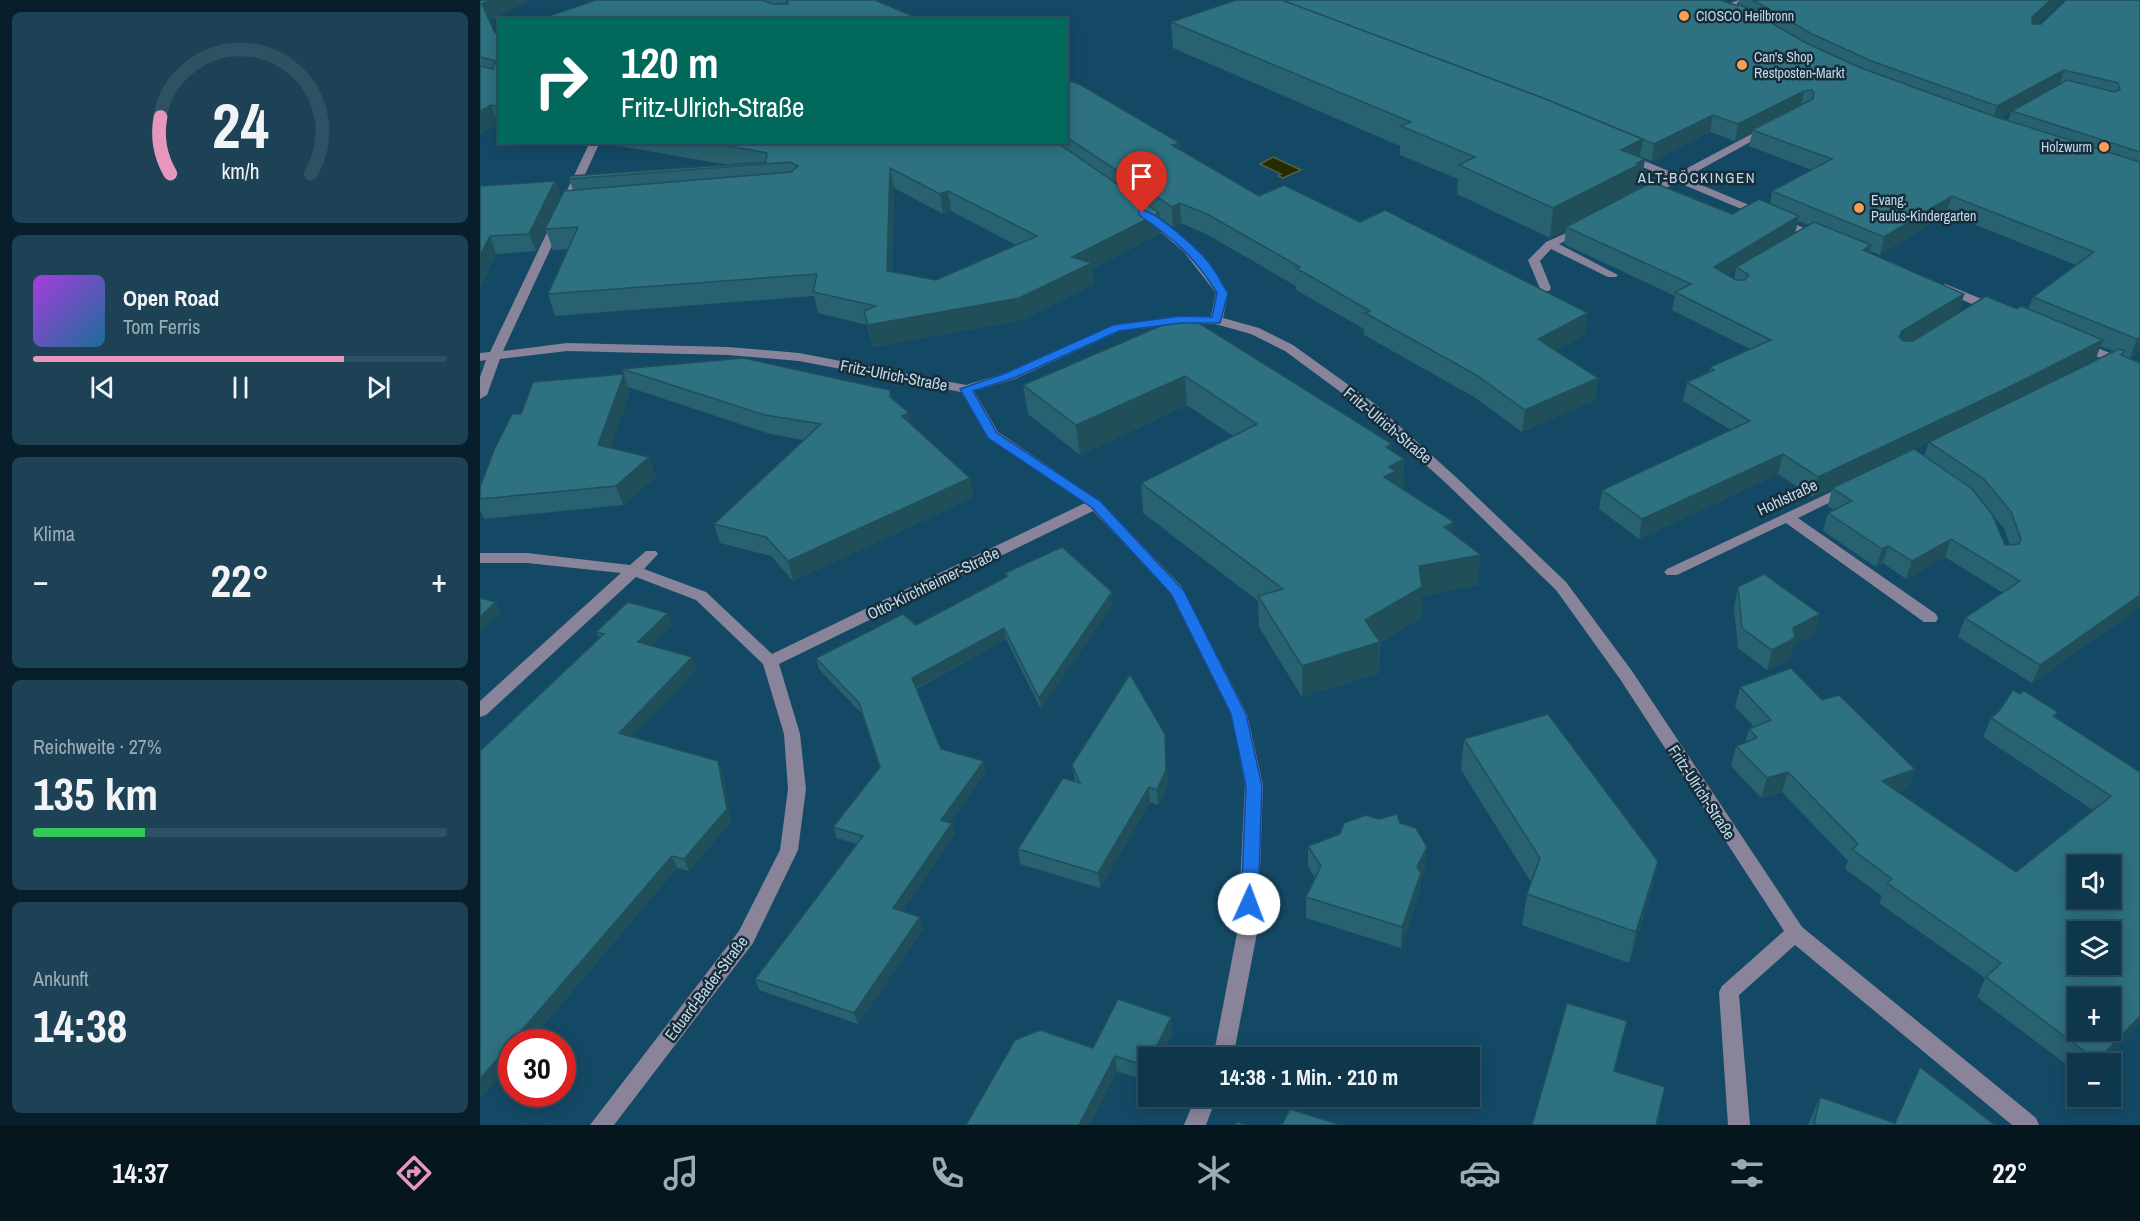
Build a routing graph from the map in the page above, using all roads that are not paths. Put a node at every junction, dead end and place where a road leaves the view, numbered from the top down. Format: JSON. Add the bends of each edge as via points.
{"nodes":[{"id":1,"x":1750,"y":0,"type":"edge"},
{"id":2,"x":1742,"y":15,"type":"edge"},
{"id":3,"x":1775,"y":126,"type":"edge"},
{"id":4,"x":593,"y":144,"type":"edge"},
{"id":5,"x":1616,"y":153,"type":"edge"},
{"id":6,"x":1677,"y":179,"type":"junction"},
{"id":7,"x":1636,"y":200,"type":"edge"},
{"id":8,"x":1139,"y":210,"type":"edge"},
{"id":9,"x":1596,"y":221,"type":"edge"},
{"id":10,"x":1830,"y":242,"type":"edge"},
{"id":11,"x":1550,"y":244,"type":"junction"},
{"id":12,"x":1612,"y":275,"type":"dead end"},
{"id":13,"x":1929,"y":282,"type":"edge"},
{"id":14,"x":1545,"y":288,"type":"edge"},
{"id":15,"x":2005,"y":313,"type":"edge"},
{"id":16,"x":1216,"y":321,"type":"junction"},
{"id":17,"x":2069,"y":340,"type":"edge"},
{"id":18,"x":495,"y":354,"type":"junction"},
{"id":19,"x":480,"y":357,"type":"edge"},
{"id":20,"x":2111,"y":358,"type":"junction"},
{"id":21,"x":2091,"y":368,"type":"edge"},
{"id":22,"x":2140,"y":370,"type":"edge"},
{"id":23,"x":966,"y":389,"type":"junction"},
{"id":24,"x":480,"y":395,"type":"edge"},
{"id":25,"x":1858,"y":483,"type":"edge"},
{"id":26,"x":1095,"y":504,"type":"junction"},
{"id":27,"x":1787,"y":517,"type":"junction"},
{"id":28,"x":651,"y":554,"type":"dead end"},
{"id":29,"x":480,"y":558,"type":"edge"},
{"id":30,"x":633,"y":570,"type":"junction"},
{"id":31,"x":1672,"y":572,"type":"dead end"},
{"id":32,"x":1930,"y":618,"type":"dead end"},
{"id":33,"x":770,"y":662,"type":"junction"},
{"id":34,"x":480,"y":711,"type":"edge"},
{"id":35,"x":1795,"y":933,"type":"junction"},
{"id":36,"x":1225,"y":1047,"type":"edge"},
{"id":37,"x":1202,"y":1107,"type":"edge"},
{"id":38,"x":601,"y":1125,"type":"edge"},
{"id":39,"x":1195,"y":1125,"type":"edge"},
{"id":40,"x":1739,"y":1125,"type":"edge"},
{"id":41,"x":2028,"y":1125,"type":"edge"}],
"edges":[{"from":1,"to":2,"type":"street","via":[[1721,4]]},
{"from":3,"to":6,"type":"street"},
{"from":4,"to":18,"type":"street","via":[[569,205]]},
{"from":5,"to":6,"type":"street"},
{"from":6,"to":7,"type":"street"},
{"from":6,"to":10,"type":"street","via":[[1803,236]]},
{"from":8,"to":16,"type":"street","via":[[1174,235],[1206,266],[1222,293]]},
{"from":9,"to":11,"type":"street"},
{"from":11,"to":12,"type":"street"},
{"from":11,"to":14,"type":"street","via":[[1534,260]]},
{"from":13,"to":15,"type":"street","via":[[1979,307]]},
{"from":16,"to":23,"type":"street","name":"Fritz-Ulrich-Straße","via":[[1181,320],[1117,328],[1010,376]]},
{"from":16,"to":35,"type":"street","name":"Fritz-Ulrich-Straße","via":[[1255,331],[1289,348],[1370,407],[1561,586],[1626,675]]},
{"from":17,"to":20,"type":"street"},
{"from":18,"to":19,"type":"street","name":"Fritz-Ulrich-Straße"},
{"from":18,"to":23,"type":"street","name":"Fritz-Ulrich-Straße","via":[[567,347],[728,351],[799,357]]},
{"from":18,"to":24,"type":"street"},
{"from":20,"to":21,"type":"street"},
{"from":20,"to":22,"type":"street"},
{"from":23,"to":26,"type":"street","via":[[993,435]]},
{"from":25,"to":27,"type":"street","name":"Hohlstraße"},
{"from":26,"to":33,"type":"street","name":"Otto-Kirchheimer-Straße"},
{"from":26,"to":36,"type":"street","via":[[1177,591],[1239,714],[1254,786],[1248,928]]},
{"from":27,"to":31,"type":"street","name":"Hohlstraße"},
{"from":27,"to":32,"type":"street"},
{"from":28,"to":30,"type":"street"},
{"from":29,"to":30,"type":"street","name":"Eduard-Bader-Straße","via":[[527,558]]},
{"from":30,"to":33,"type":"street","name":"Eduard-Bader-Straße","via":[[701,596]]},
{"from":30,"to":34,"type":"street"},
{"from":33,"to":38,"type":"street","name":"Eduard-Bader-Straße","via":[[792,734],[797,789],[789,850],[746,937]]},
{"from":35,"to":40,"type":"street","via":[[1729,992]]},
{"from":35,"to":41,"type":"street","name":"Fritz-Ulrich-Straße"},
{"from":37,"to":39,"type":"street"}]}
